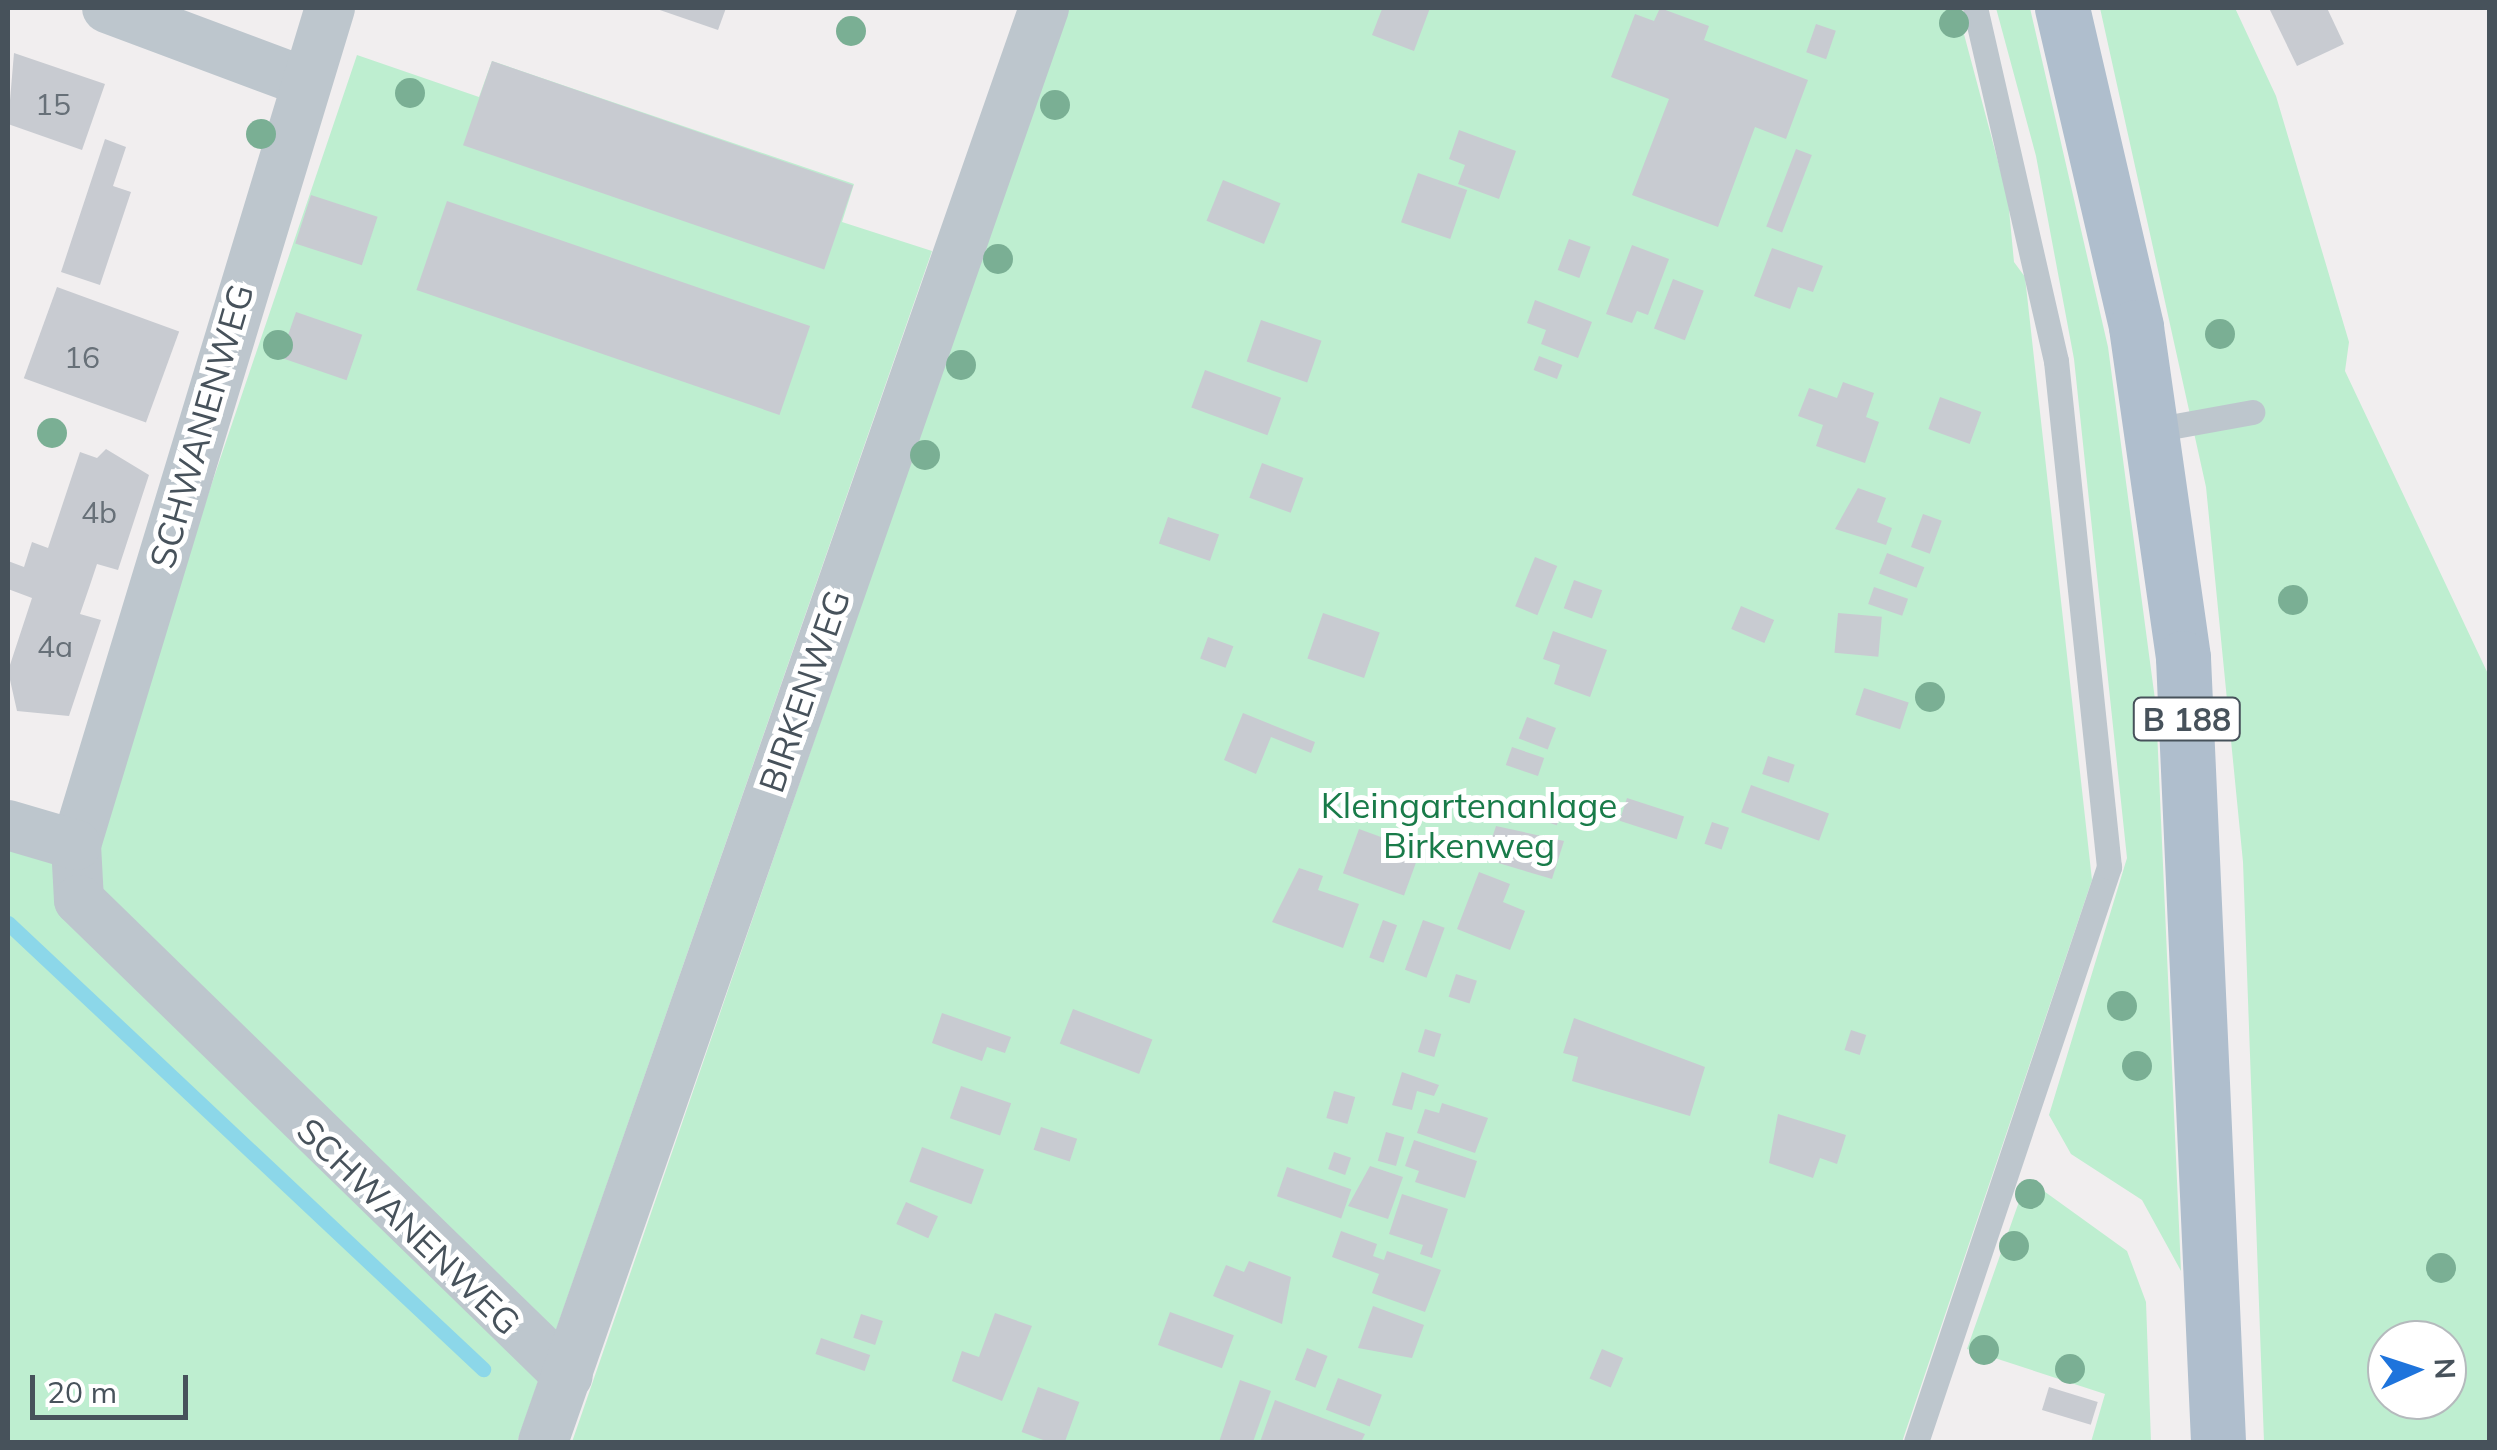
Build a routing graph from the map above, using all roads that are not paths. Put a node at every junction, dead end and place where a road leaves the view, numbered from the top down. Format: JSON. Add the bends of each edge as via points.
{"nodes":[{"id":1,"x":107,"y":8,"type":"edge"},
{"id":2,"x":330,"y":8,"type":"edge"},
{"id":3,"x":1044,"y":8,"type":"edge"},
{"id":4,"x":1975,"y":8,"type":"edge"},
{"id":5,"x":2062,"y":8,"type":"edge"},
{"id":6,"x":305,"y":82,"type":"junction"},
{"id":7,"x":2252,"y":412,"type":"dead end"},
{"id":8,"x":2153,"y":430,"type":"junction"},
{"id":9,"x":8,"y":825,"type":"edge"},
{"id":10,"x":76,"y":846,"type":"junction"},
{"id":11,"x":568,"y":1376,"type":"junction"},
{"id":12,"x":543,"y":1442,"type":"edge"},
{"id":13,"x":1916,"y":1442,"type":"edge"},
{"id":14,"x":2218,"y":1442,"type":"edge"}],
"edges":[{"from":1,"to":6,"type":"street"},
{"from":2,"to":6,"type":"street","name":"SCHWANENWEG"},
{"from":3,"to":11,"type":"street","name":"BIRKENWEG"},
{"from":4,"to":13,"type":"lane","via":[[2056,360],[2109,867]]},
{"from":5,"to":8,"type":"main road","number":"B 188"},
{"from":6,"to":10,"type":"street","name":"SCHWANENWEG"},
{"from":7,"to":8,"type":"lane"},
{"from":8,"to":14,"type":"main road","number":"B 188","via":[[2194,812]]},
{"from":9,"to":10,"type":"street"},
{"from":10,"to":11,"type":"street","name":"SCHWANENWEG","via":[[79,900],[137,964]]},
{"from":11,"to":12,"type":"street","name":"BIRKENWEG"}]}
